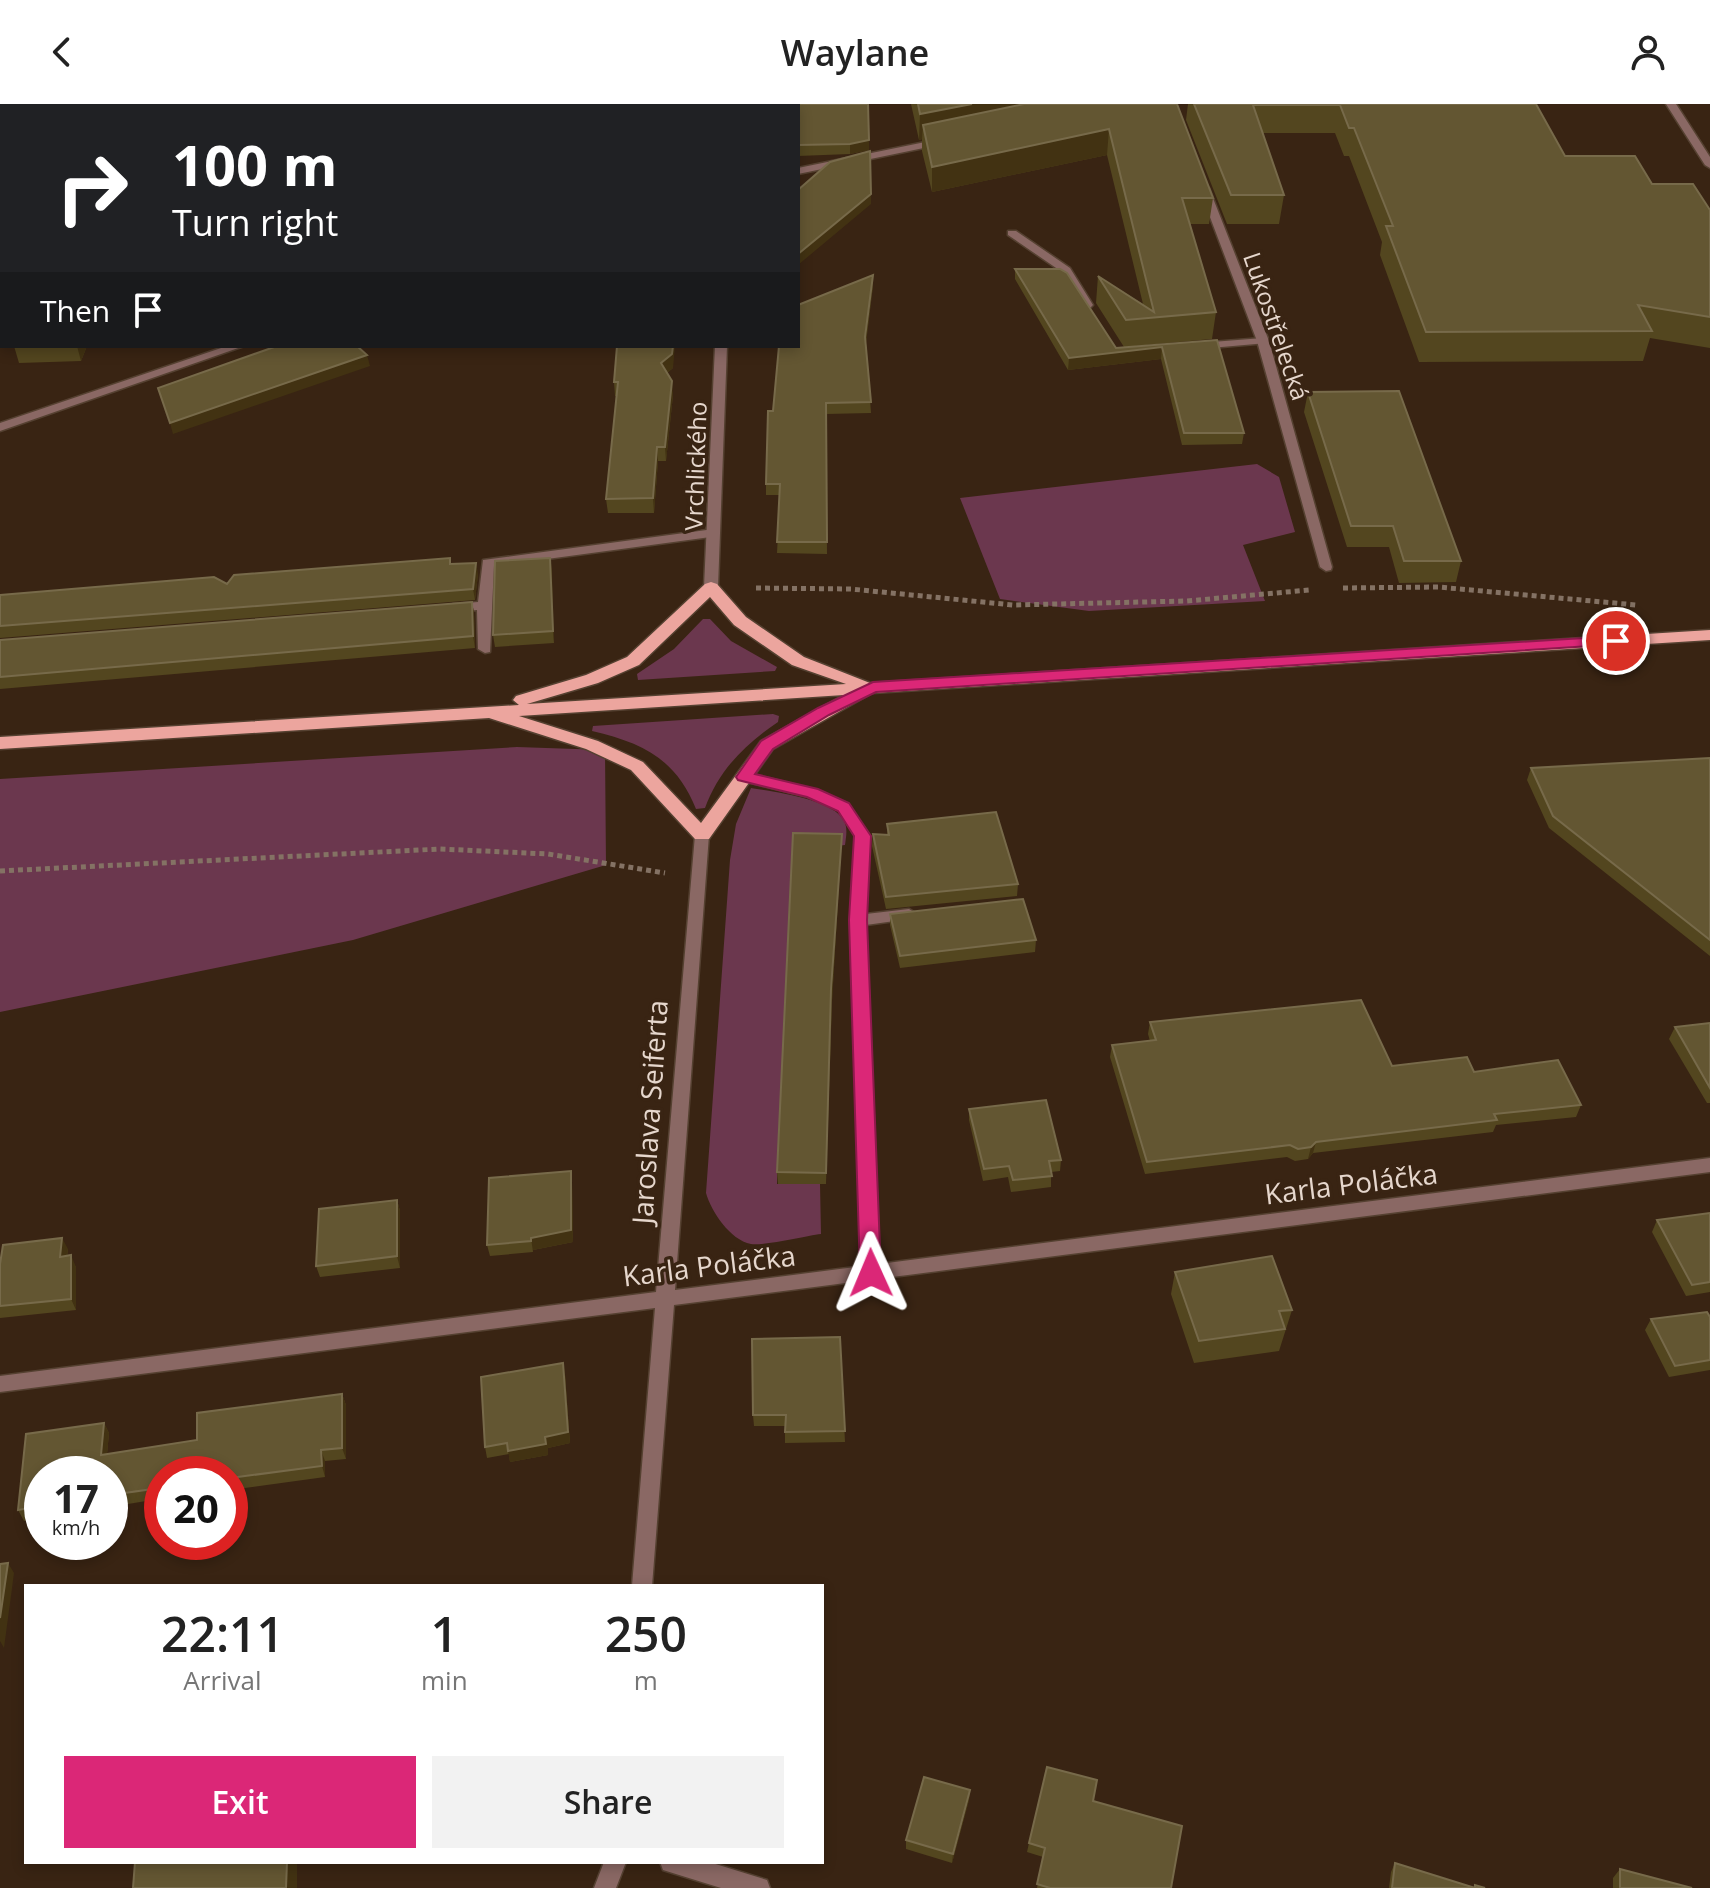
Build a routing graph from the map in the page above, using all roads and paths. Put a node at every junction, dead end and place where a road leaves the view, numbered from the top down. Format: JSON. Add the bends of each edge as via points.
{"nodes":[{"id":1,"x":1671,"y":104,"type":"edge"},
{"id":2,"x":952,"y":139,"type":"edge"},
{"id":3,"x":1710,"y":165,"type":"edge"},
{"id":4,"x":800,"y":171,"type":"edge"},
{"id":5,"x":1200,"y":178,"type":"edge"},
{"id":6,"x":1012,"y":233,"type":"dead end"},
{"id":7,"x":1090,"y":310,"type":"edge"},
{"id":8,"x":1263,"y":341,"type":"junction"},
{"id":9,"x":1191,"y":347,"type":"edge"},
{"id":10,"x":232,"y":348,"type":"edge"},
{"id":11,"x":721,"y":348,"type":"edge"},
{"id":12,"x":0,"y":427,"type":"edge"},
{"id":13,"x":714,"y":533,"type":"junction"},
{"id":14,"x":1326,"y":567,"type":"dead end"},
{"id":15,"x":711,"y":587,"type":"junction"},
{"id":16,"x":1332,"y":589,"type":"dead end"},
{"id":17,"x":1318,"y":590,"type":"dead end"},
{"id":18,"x":1638,"y":605,"type":"dead end"},
{"id":19,"x":484,"y":606,"type":"junction"},
{"id":20,"x":437,"y":610,"type":"edge"},
{"id":21,"x":1710,"y":635,"type":"edge"},
{"id":22,"x":485,"y":649,"type":"dead end"},
{"id":23,"x":873,"y":687,"type":"junction"},
{"id":24,"x":484,"y":711,"type":"junction"},
{"id":25,"x":0,"y":743,"type":"edge"},
{"id":26,"x":744,"y":777,"type":"junction"},
{"id":27,"x":702,"y":835,"type":"junction"},
{"id":28,"x":0,"y":871,"type":"edge"},
{"id":29,"x":698,"y":879,"type":"junction"},
{"id":30,"x":933,"y":912,"type":"edge"},
{"id":31,"x":858,"y":920,"type":"junction"},
{"id":32,"x":1710,"y":1165,"type":"edge"},
{"id":33,"x":871,"y":1273,"type":"junction"},
{"id":34,"x":665,"y":1299,"type":"junction"},
{"id":35,"x":0,"y":1384,"type":"edge"},
{"id":36,"x":642,"y":1584,"type":"edge"},
{"id":37,"x":614,"y":1864,"type":"edge"},
{"id":38,"x":678,"y":1864,"type":"edge"},
{"id":39,"x":605,"y":1888,"type":"edge"},
{"id":40,"x":759,"y":1888,"type":"edge"}],
"edges":[{"from":1,"to":3,"type":"street"},
{"from":2,"to":4,"type":"street"},
{"from":5,"to":8,"type":"street","name":"Lukostřelecká"},
{"from":6,"to":7,"type":"street","via":[[1066,270]]},
{"from":8,"to":9,"type":"street"},
{"from":8,"to":14,"type":"street","name":"Lukostřelecká"},
{"from":10,"to":12,"type":"street"},
{"from":11,"to":13,"type":"street","name":"Vrchlického"},
{"from":13,"to":15,"type":"street","name":"Vrchlického"},
{"from":13,"to":19,"type":"street","via":[[488,563]]},
{"from":15,"to":17,"type":"path","via":[[851,589],[1013,605],[1187,601]]},
{"from":15,"to":23,"type":"main road","via":[[740,621],[798,661]]},
{"from":15,"to":24,"type":"main road","via":[[633,661],[592,679]]},
{"from":16,"to":18,"type":"path","via":[[1438,587]]},
{"from":19,"to":20,"type":"street"},
{"from":19,"to":22,"type":"street"},
{"from":21,"to":23,"type":"main road"},
{"from":23,"to":24,"type":"main road"},
{"from":23,"to":26,"type":"main road","via":[[767,745]]},
{"from":24,"to":25,"type":"main road"},
{"from":24,"to":27,"type":"main road","via":[[592,745],[637,766]]},
{"from":26,"to":27,"type":"main road"},
{"from":26,"to":31,"type":"street","via":[[812,793],[843,807],[863,836]]},
{"from":27,"to":29,"type":"street","name":"Jaroslava Seiferta"},
{"from":28,"to":29,"type":"path","via":[[440,849],[548,854]]},
{"from":29,"to":34,"type":"street","name":"Jaroslava Seiferta"},
{"from":30,"to":31,"type":"street"},
{"from":31,"to":33,"type":"street"},
{"from":32,"to":33,"type":"street","name":"Karla Poláčka"},
{"from":33,"to":34,"type":"street","name":"Karla Poláčka"},
{"from":34,"to":35,"type":"street","name":"Karla Poláčka"},
{"from":34,"to":36,"type":"street","name":"Jaroslava Seiferta"},
{"from":37,"to":39,"type":"street"},
{"from":38,"to":40,"type":"street"}]}
